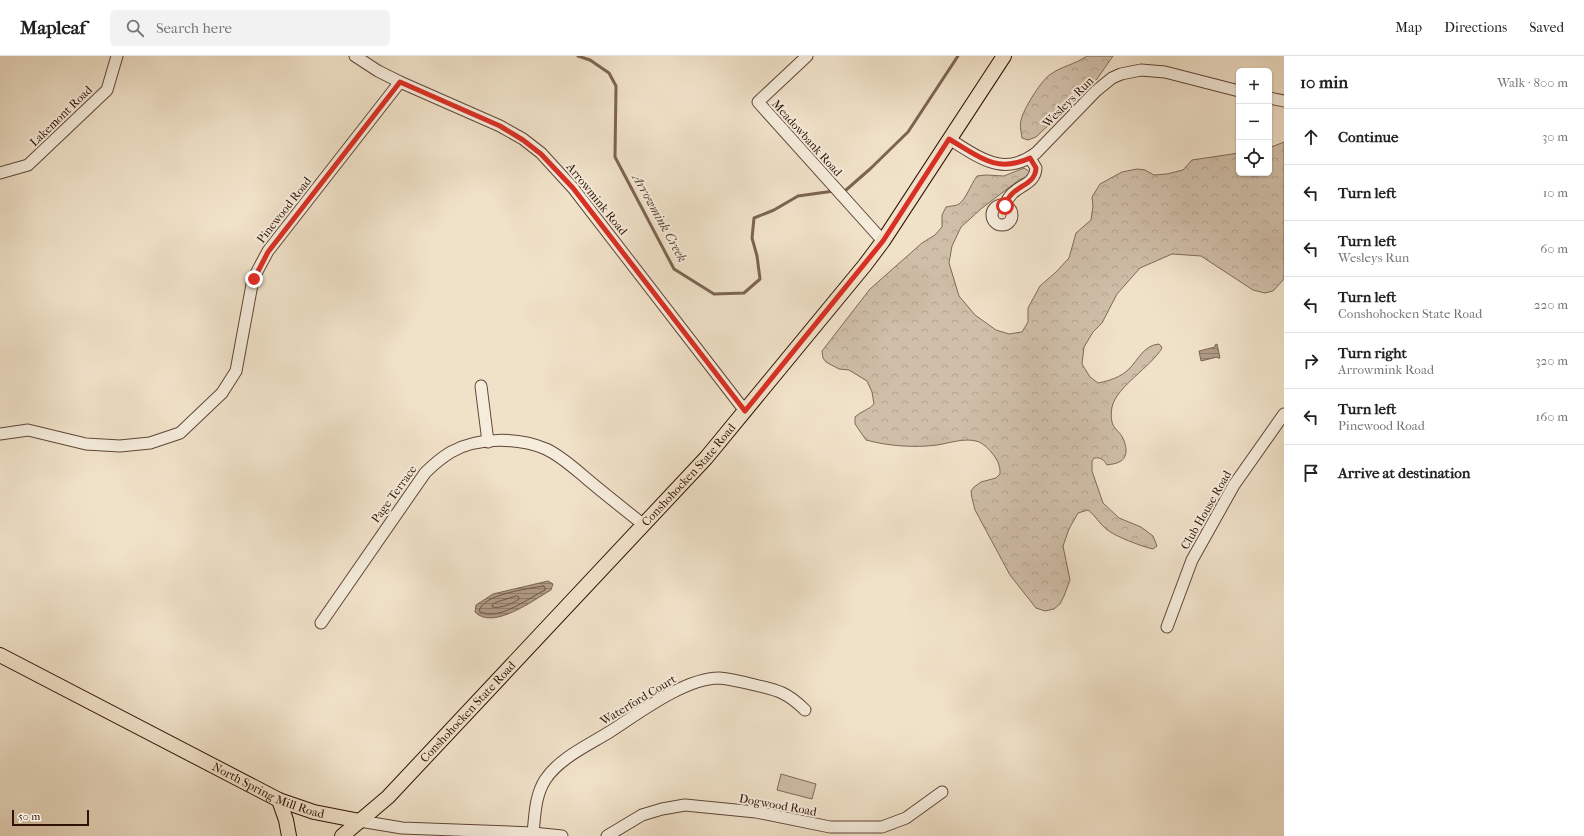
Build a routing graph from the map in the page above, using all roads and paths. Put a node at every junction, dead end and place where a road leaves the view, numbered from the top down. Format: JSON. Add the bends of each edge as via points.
{"nodes":[{"id":1,"x":118,"y":56,"type":"edge"},
{"id":2,"x":356,"y":56,"type":"edge"},
{"id":3,"x":807,"y":56,"type":"edge"},
{"id":4,"x":1004,"y":56,"type":"edge"},
{"id":5,"x":400,"y":82,"type":"junction"},
{"id":6,"x":1236,"y":90,"type":"edge"},
{"id":7,"x":1272,"y":99,"type":"edge"},
{"id":8,"x":1284,"y":101,"type":"edge"},
{"id":9,"x":949,"y":139,"type":"junction"},
{"id":10,"x":1030,"y":158,"type":"junction"},
{"id":11,"x":0,"y":173,"type":"edge"},
{"id":12,"x":1005,"y":206,"type":"dead end"},
{"id":13,"x":883,"y":241,"type":"junction"},
{"id":14,"x":481,"y":386,"type":"dead end"},
{"id":15,"x":745,"y":411,"type":"junction"},
{"id":16,"x":1284,"y":414,"type":"edge"},
{"id":17,"x":0,"y":434,"type":"edge"},
{"id":18,"x":488,"y":442,"type":"junction"},
{"id":19,"x":644,"y":525,"type":"junction"},
{"id":20,"x":321,"y":623,"type":"dead end"},
{"id":21,"x":1167,"y":627,"type":"dead end"},
{"id":22,"x":0,"y":655,"type":"edge"},
{"id":23,"x":805,"y":710,"type":"dead end"},
{"id":24,"x":942,"y":792,"type":"dead end"},
{"id":25,"x":278,"y":800,"type":"junction"},
{"id":26,"x":360,"y":821,"type":"junction"},
{"id":27,"x":533,"y":833,"type":"junction"},
{"id":28,"x":290,"y":836,"type":"edge"},
{"id":29,"x":342,"y":836,"type":"edge"},
{"id":30,"x":562,"y":836,"type":"edge"},
{"id":31,"x":607,"y":836,"type":"edge"}],
"edges":[{"from":1,"to":11,"type":"street","name":"Lakemont Road","via":[[107,90],[28,165]]},
{"from":2,"to":5,"type":"street","name":"Arrowmink Road"},
{"from":3,"to":13,"type":"street","name":"Meadowbank Road","via":[[758,102]]},
{"from":4,"to":9,"type":"main road","name":"Conshohocken State Road"},
{"from":5,"to":15,"type":"street","name":"Arrowmink Road","via":[[500,126],[541,154],[573,188]]},
{"from":5,"to":17,"type":"street","name":"Pinewood Road","via":[[268,252],[254,279],[236,371],[222,394],[180,433],[150,443],[120,446],[86,444],[28,430]]},
{"from":6,"to":10,"type":"street","name":"Wesleys Run","via":[[1165,72],[1141,70],[1121,74],[1096,91]]},
{"from":7,"to":8,"type":"street"},
{"from":9,"to":10,"type":"street","name":"Wesleys Run","via":[[981,158],[997,164],[1015,164]]},
{"from":9,"to":13,"type":"main road","name":"Conshohocken State Road"},
{"from":10,"to":12,"type":"street","via":[[1036,168],[1034,176],[1031,181],[1010,195]]},
{"from":13,"to":15,"type":"main road","name":"Conshohocken State Road"},
{"from":14,"to":18,"type":"street"},
{"from":15,"to":19,"type":"main road","name":"Conshohocken State Road"},
{"from":16,"to":21,"type":"street","name":"Club House Road","via":[[1234,485],[1192,560]]},
{"from":18,"to":19,"type":"street","name":"Page Terrace","via":[[523,442],[546,449],[566,461]]},
{"from":18,"to":20,"type":"street","name":"Page Terrace","via":[[452,451],[425,473]]},
{"from":19,"to":26,"type":"main road","name":"Conshohocken State Road","via":[[388,797]]},
{"from":22,"to":25,"type":"main road","name":"North Spring Mill Road"},
{"from":23,"to":27,"type":"street","name":"Waterford Court","via":[[792,698],[778,691],[731,679],[705,680],[680,688],[573,754],[553,771],[546,779],[538,797]]},
{"from":24,"to":31,"type":"street","name":"Dogwood Road","via":[[906,818],[882,827],[830,827],[756,812],[686,805],[642,815]]},
{"from":25,"to":26,"type":"main road","name":"North Spring Mill Road","via":[[314,812]]},
{"from":25,"to":28,"type":"main road"},
{"from":26,"to":27,"type":"street","name":"North Spring Mill Road","via":[[402,828]]},
{"from":26,"to":29,"type":"main road","name":"Conshohocken State Road"},
{"from":27,"to":30,"type":"street","name":"North Spring Mill Road"}]}
